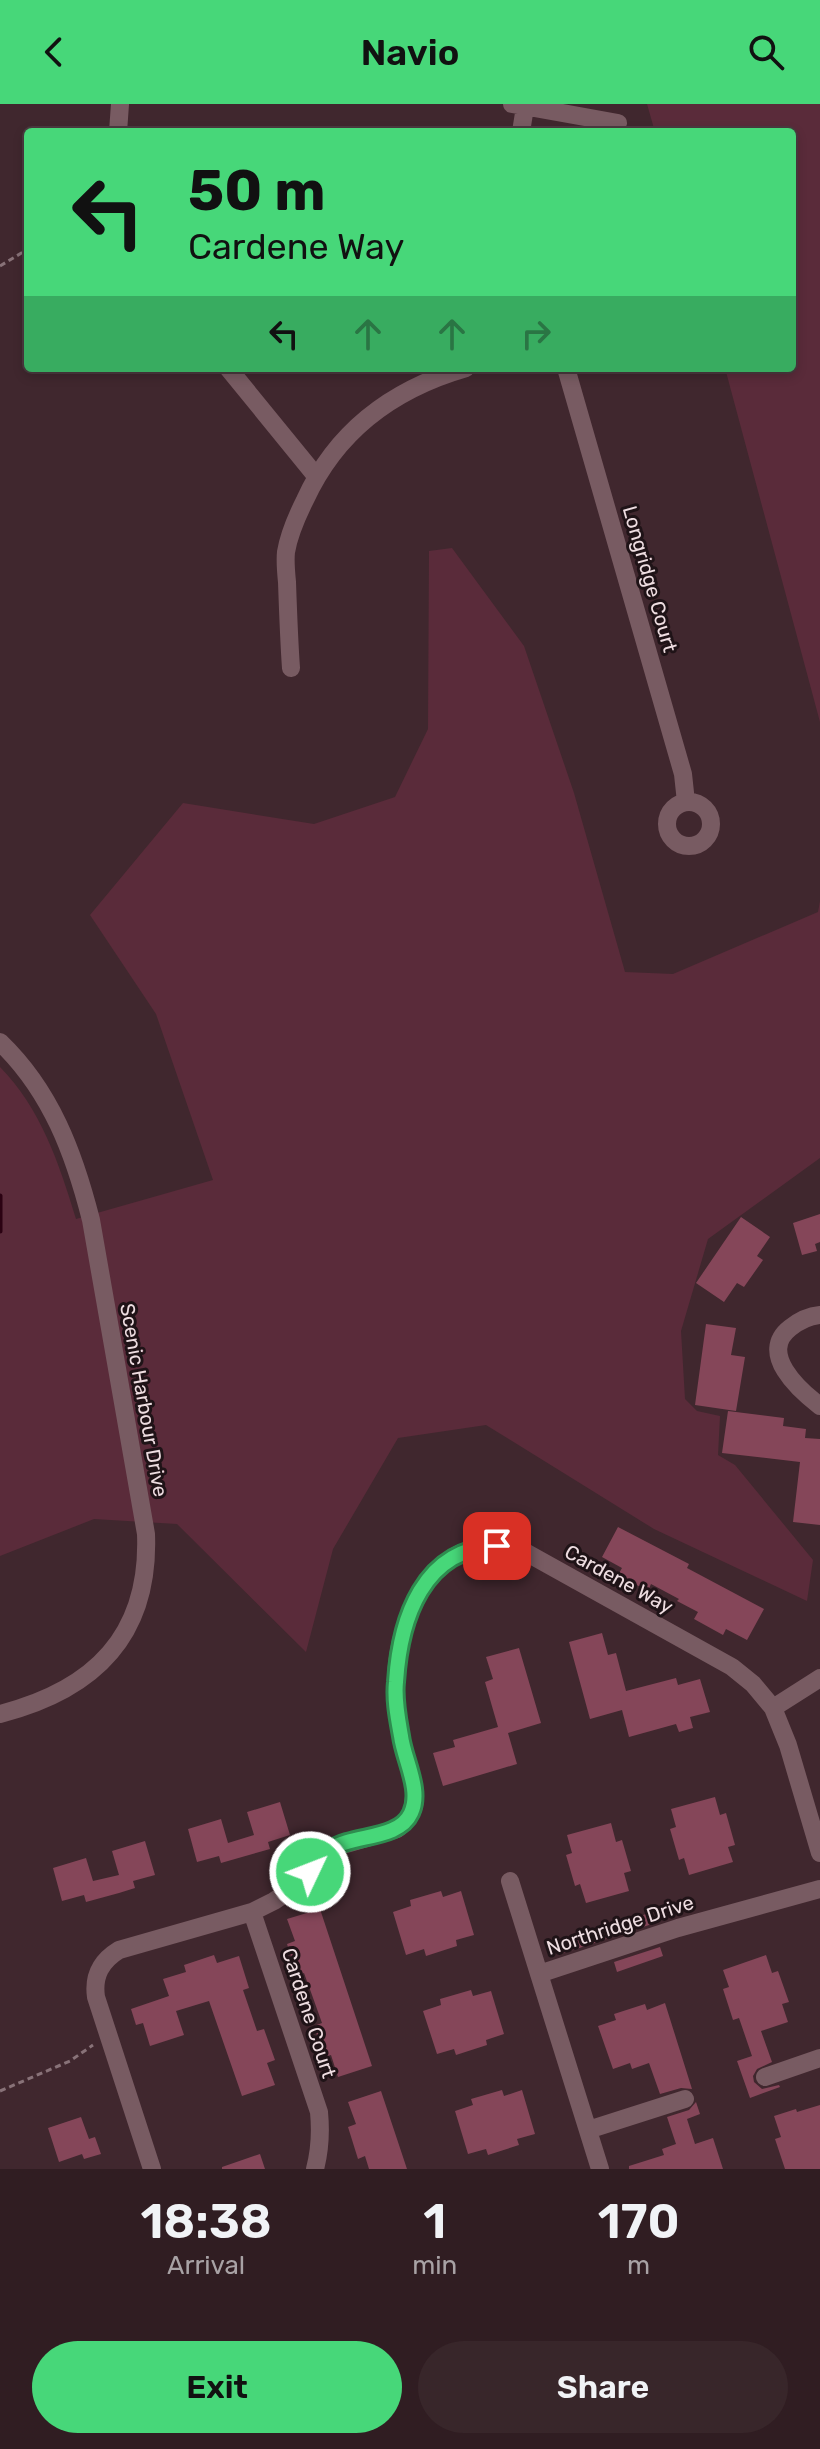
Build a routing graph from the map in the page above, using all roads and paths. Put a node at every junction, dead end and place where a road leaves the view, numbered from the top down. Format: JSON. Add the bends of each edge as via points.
{"nodes":[{"id":1,"x":120,"y":104,"type":"edge"},
{"id":2,"x":519,"y":106,"type":"edge"},
{"id":3,"x":618,"y":123,"type":"dead end"},
{"id":4,"x":118,"y":128,"type":"edge"},
{"id":5,"x":521,"y":128,"type":"edge"},
{"id":6,"x":24,"y":251,"type":"edge"},
{"id":7,"x":0,"y":266,"type":"edge"},
{"id":8,"x":231,"y":372,"type":"edge"},
{"id":9,"x":455,"y":372,"type":"edge"},
{"id":10,"x":567,"y":372,"type":"edge"},
{"id":11,"x":316,"y":476,"type":"junction"},
{"id":12,"x":291,"y":668,"type":"dead end"},
{"id":13,"x":686,"y":802,"type":"dead end"},
{"id":14,"x":0,"y":1042,"type":"edge"},
{"id":15,"x":820,"y":1315,"type":"edge"},
{"id":16,"x":820,"y":1406,"type":"edge"},
{"id":17,"x":820,"y":1678,"type":"edge"},
{"id":18,"x":773,"y":1708,"type":"junction"},
{"id":19,"x":0,"y":1714,"type":"edge"},
{"id":20,"x":820,"y":1853,"type":"edge"},
{"id":21,"x":510,"y":1881,"type":"dead end"},
{"id":22,"x":820,"y":1889,"type":"edge"},
{"id":23,"x":252,"y":1912,"type":"junction"},
{"id":24,"x":539,"y":1974,"type":"junction"},
{"id":25,"x":108,"y":2035,"type":"junction"},
{"id":26,"x":820,"y":2058,"type":"edge"},
{"id":27,"x":765,"y":2077,"type":"dead end"},
{"id":28,"x":0,"y":2091,"type":"edge"},
{"id":29,"x":685,"y":2099,"type":"dead end"},
{"id":30,"x":588,"y":2130,"type":"junction"},
{"id":31,"x":152,"y":2169,"type":"edge"},
{"id":32,"x":315,"y":2169,"type":"edge"},
{"id":33,"x":600,"y":2169,"type":"edge"}],
"edges":[{"from":1,"to":4,"type":"street"},
{"from":2,"to":3,"type":"street"},
{"from":2,"to":5,"type":"street"},
{"from":6,"to":7,"type":"path"},
{"from":8,"to":11,"type":"street"},
{"from":9,"to":11,"type":"street","via":[[418,385],[353,429]]},
{"from":10,"to":13,"type":"street","name":"Longridge Court","via":[[683,774]]},
{"from":11,"to":12,"type":"street","via":[[286,553]]},
{"from":14,"to":19,"type":"street","name":"Scenic Harbour Drive","via":[[47,1100],[79,1174],[147,1555],[133,1618],[104,1660],[65,1691]]},
{"from":15,"to":16,"type":"street","via":[[785,1332],[779,1354],[793,1383]]},
{"from":17,"to":18,"type":"street"},
{"from":18,"to":20,"type":"street"},
{"from":18,"to":23,"type":"street","name":"Cardene Way","via":[[732,1667],[527,1553],[497,1546],[464,1551],[425,1582],[400,1648],[396,1700],[415,1793],[411,1815],[397,1829],[332,1848],[293,1888]]},
{"from":21,"to":24,"type":"street"},
{"from":22,"to":24,"type":"street","name":"Northridge Drive"},
{"from":23,"to":25,"type":"street","via":[[110,1955],[97,1972],[94,1988]]},
{"from":23,"to":32,"type":"street","name":"Cardene Court","via":[[319,2112]]},
{"from":24,"to":30,"type":"street","name":"Northridge Drive"},
{"from":25,"to":28,"type":"path","via":[[70,2061]]},
{"from":25,"to":31,"type":"street"},
{"from":26,"to":27,"type":"street"},
{"from":29,"to":30,"type":"street"},
{"from":30,"to":33,"type":"street","name":"Northridge Drive"}]}
